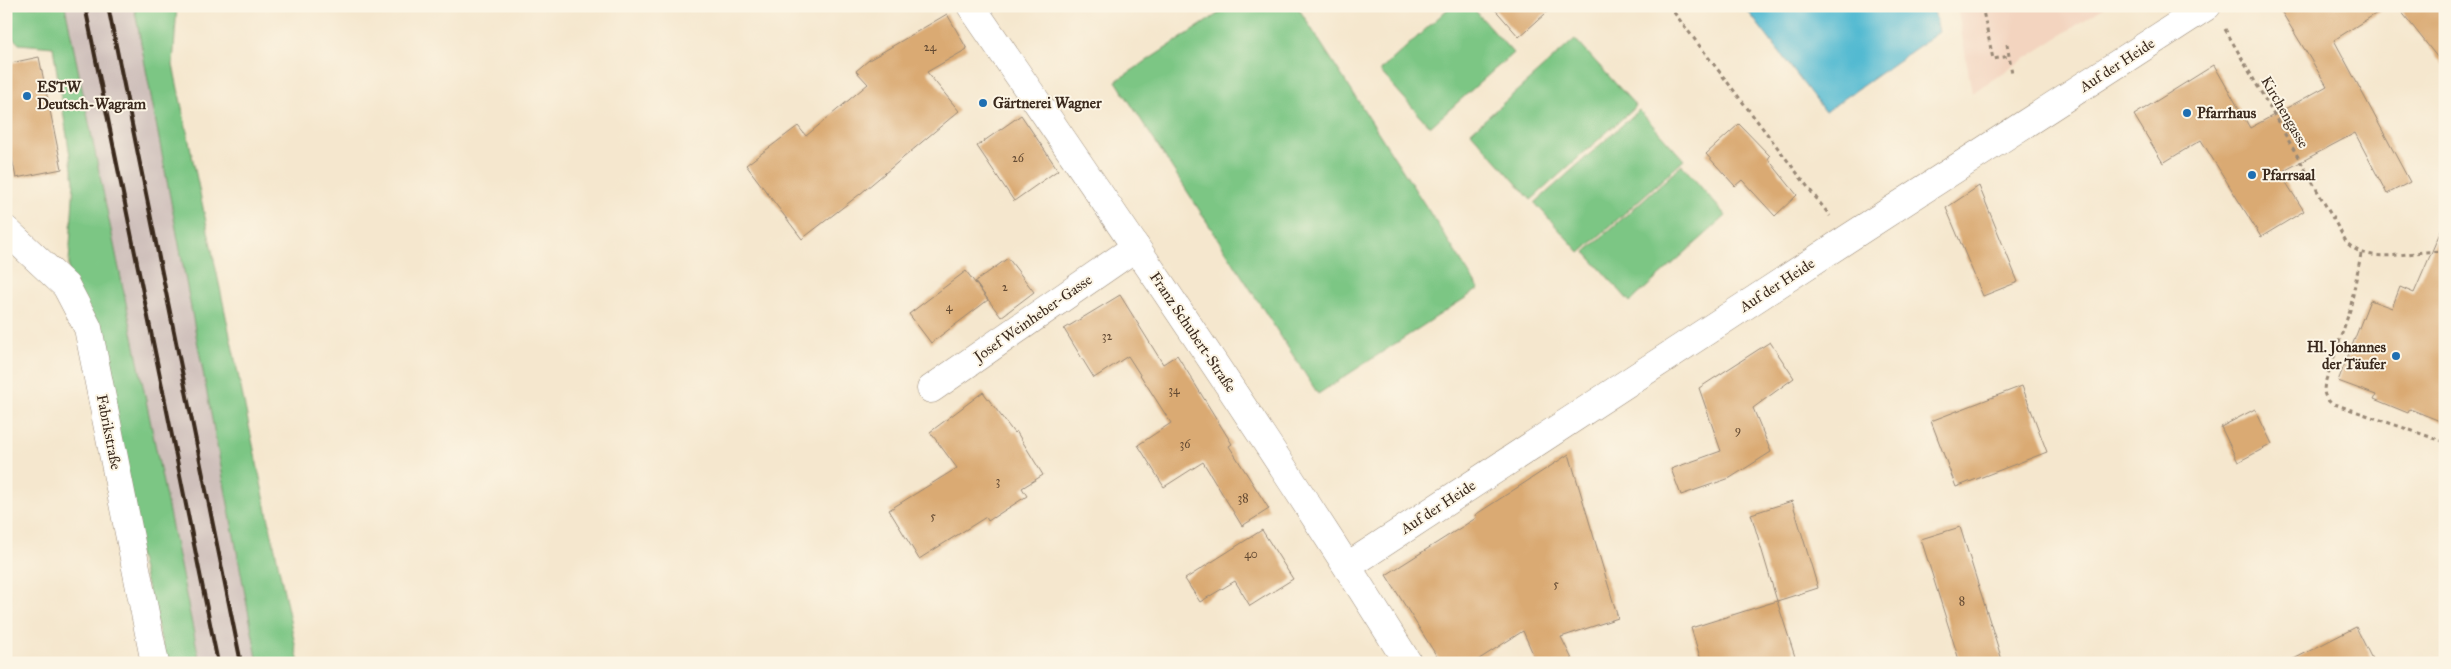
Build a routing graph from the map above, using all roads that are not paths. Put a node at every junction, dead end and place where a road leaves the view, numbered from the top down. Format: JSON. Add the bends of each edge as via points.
{"nodes":[{"id":1,"x":972,"y":6,"type":"edge"},
{"id":2,"x":2215,"y":14,"type":"edge"},
{"id":3,"x":6,"y":230,"type":"edge"},
{"id":4,"x":1136,"y":247,"type":"junction"},
{"id":5,"x":931,"y":389,"type":"dead end"},
{"id":6,"x":1348,"y":566,"type":"junction"},
{"id":7,"x":155,"y":663,"type":"edge"},
{"id":8,"x":1408,"y":663,"type":"edge"}],
"edges":[{"from":1,"to":4,"type":"street","name":"Franz Schubert-Straße"},
{"from":2,"to":6,"type":"street","name":"Auf der Heide","via":[[1847,239]]},
{"from":3,"to":7,"type":"street","name":"Fabrikstraße","via":[[66,286],[88,328]]},
{"from":4,"to":5,"type":"street","name":"Josef Weinheber-Gasse"},
{"from":4,"to":6,"type":"street","name":"Franz Schubert-Straße"},
{"from":6,"to":8,"type":"street","name":"Franz Schubert-Straße"}]}
